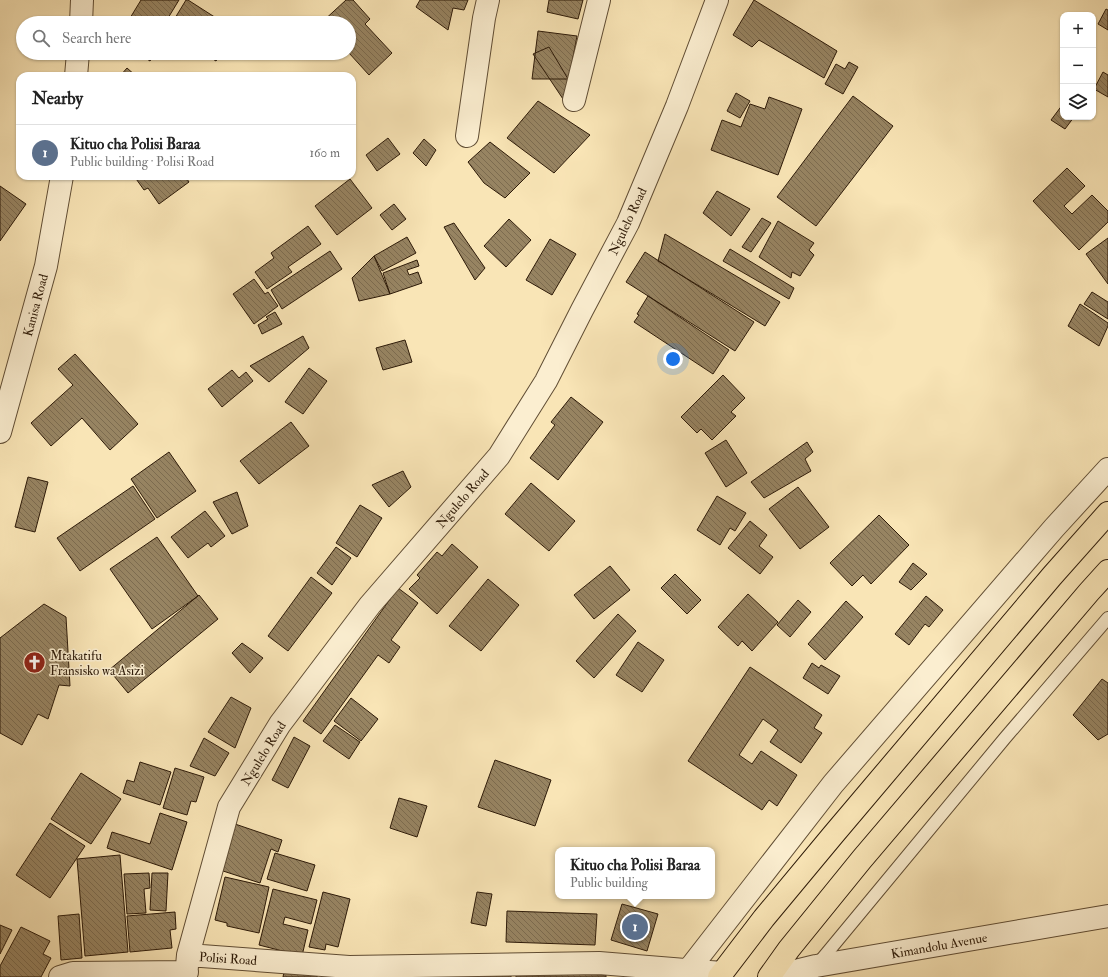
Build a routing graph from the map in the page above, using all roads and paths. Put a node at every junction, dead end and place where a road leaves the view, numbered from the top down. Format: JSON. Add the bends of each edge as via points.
{"nodes":[{"id":1,"x":82,"y":0,"type":"edge"},
{"id":2,"x":488,"y":0,"type":"edge"},
{"id":3,"x":599,"y":0,"type":"edge"},
{"id":4,"x":717,"y":0,"type":"edge"},
{"id":5,"x":81,"y":16,"type":"edge"},
{"id":6,"x":77,"y":60,"type":"edge"},
{"id":7,"x":76,"y":72,"type":"edge"},
{"id":8,"x":574,"y":100,"type":"dead end"},
{"id":9,"x":467,"y":136,"type":"dead end"},
{"id":10,"x":61,"y":180,"type":"edge"},
{"id":11,"x":0,"y":432,"type":"edge"},
{"id":12,"x":1108,"y":470,"type":"edge"},
{"id":13,"x":1108,"y":513,"type":"edge"},
{"id":14,"x":1108,"y":571,"type":"edge"},
{"id":15,"x":1108,"y":618,"type":"edge"},
{"id":16,"x":1108,"y":916,"type":"edge"},
{"id":17,"x":187,"y":968,"type":"edge"},
{"id":18,"x":812,"y":972,"type":"edge"},
{"id":19,"x":685,"y":973,"type":"edge"},
{"id":20,"x":720,"y":975,"type":"edge"},
{"id":21,"x":60,"y":977,"type":"edge"},
{"id":22,"x":770,"y":977,"type":"edge"}],
"edges":[{"from":1,"to":5,"type":"street"},
{"from":2,"to":9,"type":"street"},
{"from":3,"to":8,"type":"street"},
{"from":4,"to":17,"type":"street","name":"Ngulelo Road","via":[[677,106],[628,223],[546,381],[499,456],[370,605],[280,724],[229,807]]},
{"from":6,"to":7,"type":"street"},
{"from":10,"to":11,"type":"street","name":"Kanisa Road","via":[[46,266]]},
{"from":12,"to":19,"type":"street","via":[[1054,528],[833,784]]},
{"from":13,"to":20,"type":"highway","via":[[828,841]]},
{"from":14,"to":22,"type":"highway","via":[[862,859],[789,949]]},
{"from":15,"to":18,"type":"lane","via":[[1005,738]]},
{"from":16,"to":18,"type":"street","name":"Kimandolu Avenue"},
{"from":17,"to":19,"type":"street","name":"Polisi Road","via":[[599,963]]},
{"from":17,"to":21,"type":"street","name":"Polisi Road","via":[[73,973]]},
{"from":18,"to":22,"type":"street","name":"Kimandolu Avenue"},
{"from":19,"to":20,"type":"street","name":"Polisi Road"}]}
